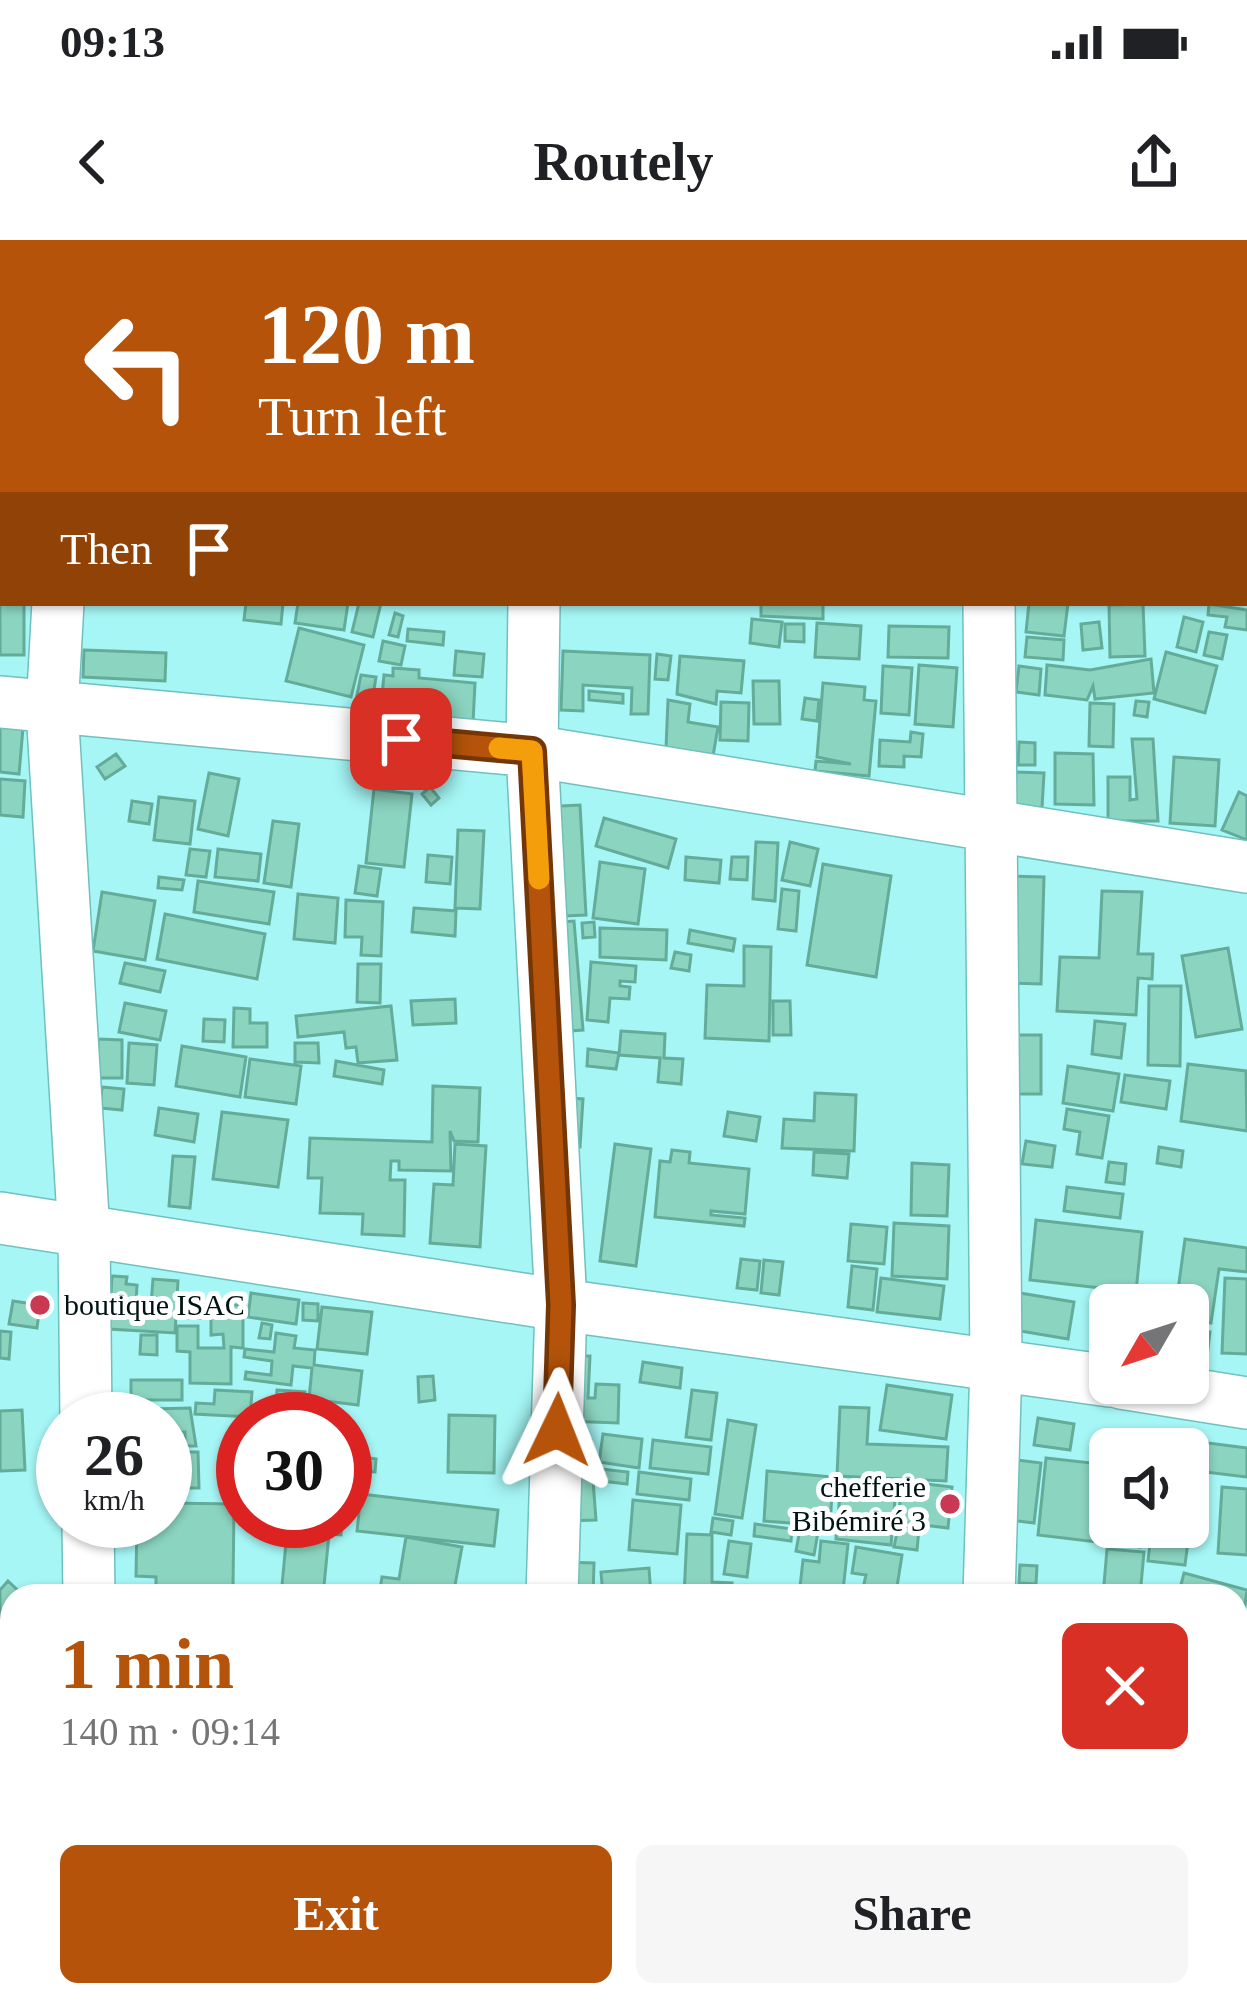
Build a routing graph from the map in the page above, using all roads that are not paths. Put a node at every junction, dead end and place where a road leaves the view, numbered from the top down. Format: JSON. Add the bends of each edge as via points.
{"nodes":[{"id":1,"x":58,"y":606,"type":"edge"},
{"id":2,"x":534,"y":606,"type":"edge"},
{"id":3,"x":989,"y":606,"type":"edge"},
{"id":4,"x":0,"y":702,"type":"edge"},
{"id":5,"x":52,"y":709,"type":"junction"},
{"id":6,"x":532,"y":751,"type":"junction"},
{"id":7,"x":990,"y":827,"type":"junction"},
{"id":8,"x":1247,"y":867,"type":"edge"},
{"id":9,"x":0,"y":1218,"type":"edge"},
{"id":10,"x":84,"y":1233,"type":"junction"},
{"id":11,"x":561,"y":1305,"type":"junction"},
{"id":12,"x":996,"y":1364,"type":"junction"},
{"id":13,"x":1089,"y":1378,"type":"edge"},
{"id":14,"x":86,"y":1392,"type":"edge"},
{"id":15,"x":1209,"y":1397,"type":"edge"},
{"id":16,"x":1247,"y":1403,"type":"edge"},
{"id":17,"x":88,"y":1548,"type":"edge"},
{"id":18,"x":88,"y":1584,"type":"edge"},
{"id":19,"x":552,"y":1584,"type":"edge"},
{"id":20,"x":989,"y":1584,"type":"edge"}],
"edges":[{"from":1,"to":5,"type":"street"},
{"from":2,"to":6,"type":"street"},
{"from":3,"to":7,"type":"street"},
{"from":4,"to":5,"type":"street"},
{"from":5,"to":6,"type":"street"},
{"from":5,"to":10,"type":"street"},
{"from":6,"to":7,"type":"street"},
{"from":6,"to":11,"type":"street"},
{"from":7,"to":8,"type":"street"},
{"from":7,"to":12,"type":"street"},
{"from":9,"to":10,"type":"street"},
{"from":10,"to":11,"type":"street"},
{"from":10,"to":14,"type":"street"},
{"from":11,"to":12,"type":"street"},
{"from":11,"to":19,"type":"street"},
{"from":12,"to":13,"type":"street"},
{"from":12,"to":20,"type":"street"},
{"from":15,"to":16,"type":"street"},
{"from":17,"to":18,"type":"street"}]}
